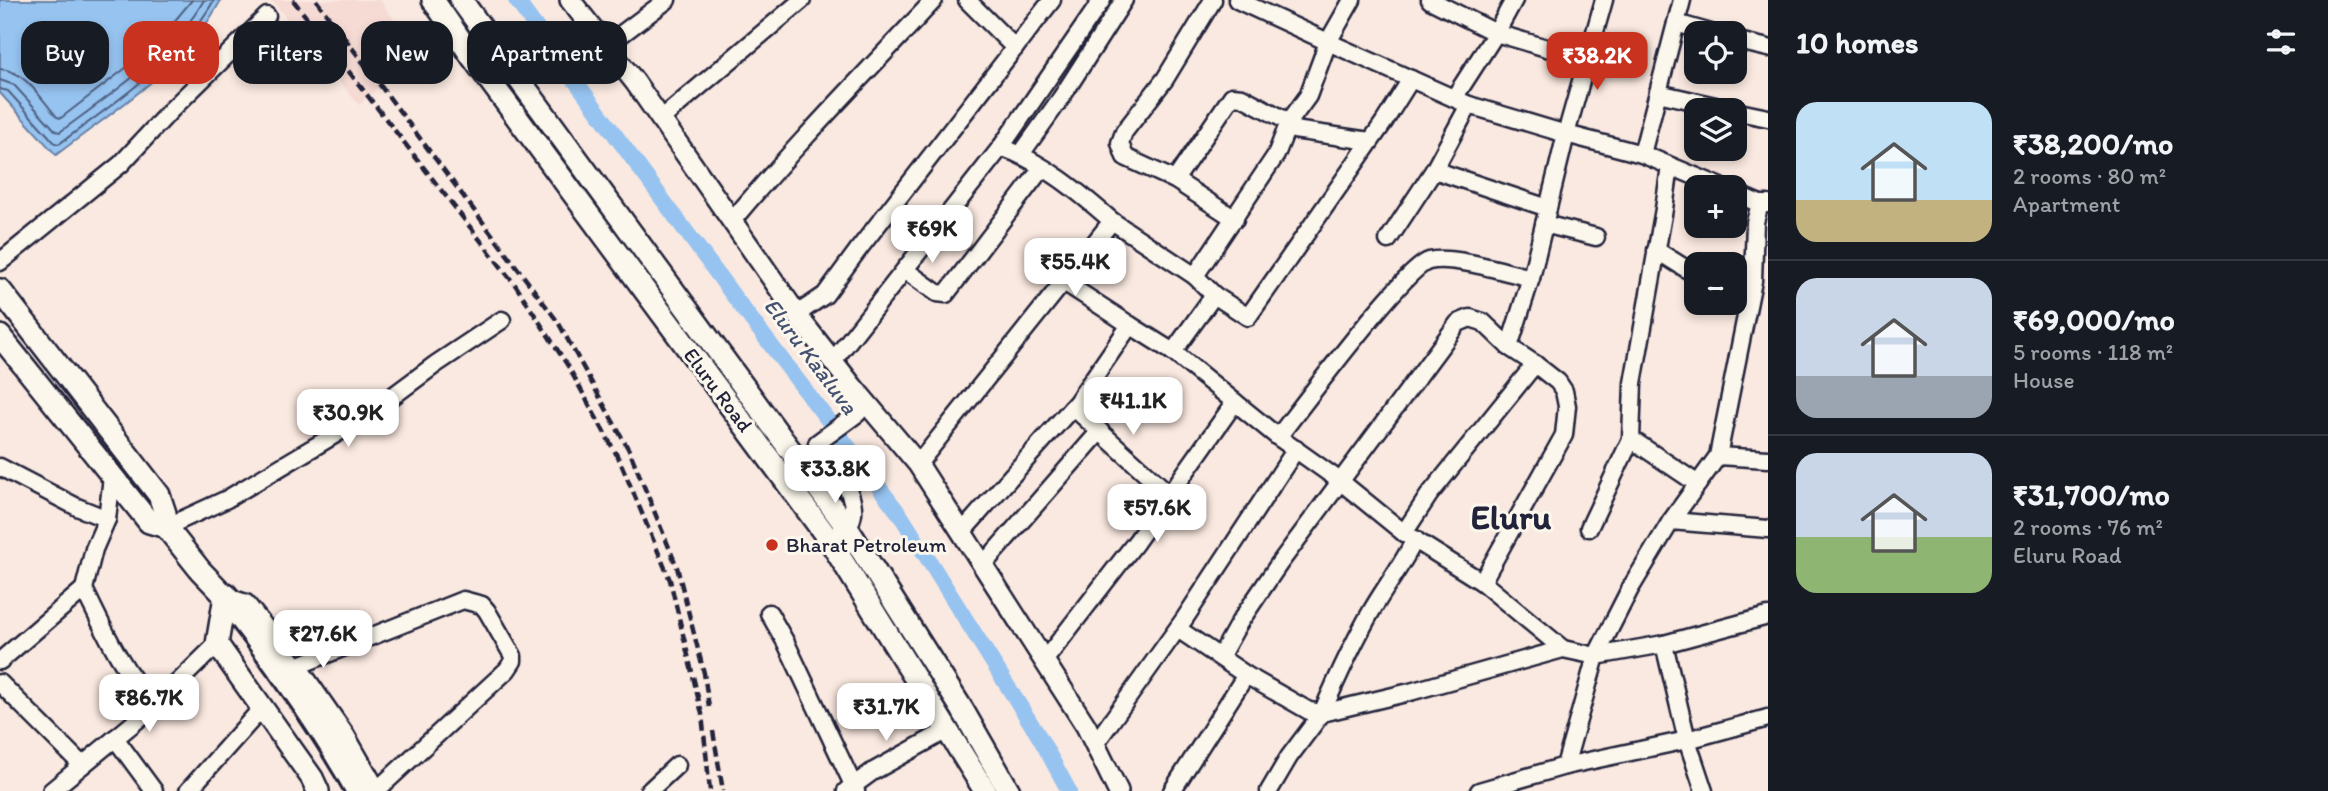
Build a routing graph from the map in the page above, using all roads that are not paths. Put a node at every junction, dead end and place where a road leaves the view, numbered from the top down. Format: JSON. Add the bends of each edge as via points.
{"nodes":[{"id":1,"x":433,"y":0,"type":"edge"},
{"id":2,"x":461,"y":0,"type":"edge"},
{"id":3,"x":570,"y":0,"type":"edge"},
{"id":4,"x":667,"y":0,"type":"edge"},
{"id":5,"x":802,"y":0,"type":"edge"},
{"id":6,"x":934,"y":0,"type":"edge"},
{"id":7,"x":967,"y":0,"type":"edge"},
{"id":8,"x":1052,"y":0,"type":"edge"},
{"id":9,"x":1102,"y":0,"type":"edge"},
{"id":10,"x":1124,"y":0,"type":"edge"},
{"id":11,"x":1213,"y":0,"type":"edge"},
{"id":12,"x":1237,"y":0,"type":"edge"},
{"id":13,"x":1352,"y":0,"type":"edge"},
{"id":14,"x":1433,"y":0,"type":"edge"},
{"id":15,"x":1514,"y":0,"type":"edge"},
{"id":16,"x":1604,"y":0,"type":"edge"},
{"id":17,"x":1682,"y":0,"type":"edge"},
{"id":18,"x":267,"y":16,"type":"dead end"},
{"id":19,"x":587,"y":21,"type":"edge"},
{"id":20,"x":1676,"y":23,"type":"junction"},
{"id":21,"x":1684,"y":25,"type":"edge"},
{"id":22,"x":627,"y":30,"type":"edge"},
{"id":23,"x":1496,"y":33,"type":"junction"},
{"id":24,"x":1328,"y":42,"type":"junction"},
{"id":25,"x":1747,"y":43,"type":"edge"},
{"id":26,"x":1015,"y":48,"type":"junction"},
{"id":27,"x":1768,"y":48,"type":"edge"},
{"id":28,"x":1587,"y":60,"type":"junction"},
{"id":29,"x":627,"y":72,"type":"edge"},
{"id":30,"x":1411,"y":79,"type":"junction"},
{"id":31,"x":1658,"y":93,"type":"junction"},
{"id":32,"x":1684,"y":99,"type":"edge"},
{"id":33,"x":1461,"y":101,"type":"junction"},
{"id":34,"x":1747,"y":113,"type":"edge"},
{"id":35,"x":1768,"y":118,"type":"edge"},
{"id":36,"x":661,"y":119,"type":"junction"},
{"id":37,"x":1289,"y":122,"type":"junction"},
{"id":38,"x":1566,"y":134,"type":"junction"},
{"id":39,"x":1370,"y":141,"type":"junction"},
{"id":40,"x":1001,"y":147,"type":"junction"},
{"id":41,"x":1021,"y":154,"type":"junction"},
{"id":42,"x":1642,"y":154,"type":"junction"},
{"id":43,"x":1670,"y":166,"type":"junction"},
{"id":44,"x":1042,"y":168,"type":"junction"},
{"id":45,"x":1434,"y":170,"type":"junction"},
{"id":46,"x":1692,"y":175,"type":"edge"},
{"id":47,"x":1175,"y":180,"type":"junction"},
{"id":48,"x":1747,"y":198,"type":"edge"},
{"id":49,"x":1764,"y":204,"type":"edge"},
{"id":50,"x":1546,"y":216,"type":"junction"},
{"id":51,"x":1235,"y":219,"type":"junction"},
{"id":52,"x":732,"y":220,"type":"junction"},
{"id":53,"x":1112,"y":222,"type":"junction"},
{"id":54,"x":1596,"y":236,"type":"dead end"},
{"id":55,"x":1388,"y":240,"type":"dead end"},
{"id":56,"x":1656,"y":250,"type":"junction"},
{"id":57,"x":0,"y":262,"type":"edge"},
{"id":58,"x":1684,"y":268,"type":"edge"},
{"id":59,"x":905,"y":270,"type":"junction"},
{"id":60,"x":1195,"y":276,"type":"junction"},
{"id":61,"x":1531,"y":278,"type":"junction"},
{"id":62,"x":1761,"y":281,"type":"edge"},
{"id":63,"x":1065,"y":282,"type":"junction"},
{"id":64,"x":0,"y":289,"type":"edge"},
{"id":65,"x":1214,"y":295,"type":"junction"},
{"id":66,"x":1747,"y":295,"type":"edge"},
{"id":67,"x":1738,"y":315,"type":"edge"},
{"id":68,"x":800,"y":319,"type":"junction"},
{"id":69,"x":502,"y":320,"type":"dead end"},
{"id":70,"x":1130,"y":325,"type":"junction"},
{"id":71,"x":0,"y":336,"type":"edge"},
{"id":72,"x":1509,"y":347,"type":"junction"},
{"id":73,"x":1173,"y":352,"type":"junction"},
{"id":74,"x":833,"y":360,"type":"junction"},
{"id":75,"x":1535,"y":364,"type":"junction"},
{"id":76,"x":848,"y":390,"type":"junction"},
{"id":77,"x":1235,"y":402,"type":"junction"},
{"id":78,"x":1073,"y":407,"type":"junction"},
{"id":79,"x":1100,"y":431,"type":"junction"},
{"id":80,"x":1279,"y":437,"type":"junction"},
{"id":81,"x":1631,"y":439,"type":"junction"},
{"id":82,"x":1296,"y":449,"type":"junction"},
{"id":83,"x":1718,"y":456,"type":"junction"},
{"id":84,"x":1768,"y":459,"type":"edge"},
{"id":85,"x":918,"y":464,"type":"junction"},
{"id":86,"x":0,"y":467,"type":"edge"},
{"id":87,"x":112,"y":477,"type":"junction"},
{"id":88,"x":1340,"y":481,"type":"junction"},
{"id":89,"x":1698,"y":484,"type":"junction"},
{"id":90,"x":1169,"y":494,"type":"junction"},
{"id":91,"x":107,"y":519,"type":"junction"},
{"id":92,"x":1671,"y":521,"type":"junction"},
{"id":93,"x":166,"y":527,"type":"junction"},
{"id":94,"x":1589,"y":528,"type":"dead end"},
{"id":95,"x":848,"y":529,"type":"junction"},
{"id":96,"x":1768,"y":529,"type":"edge"},
{"id":97,"x":962,"y":532,"type":"junction"},
{"id":98,"x":1410,"y":536,"type":"junction"},
{"id":99,"x":830,"y":541,"type":"junction"},
{"id":100,"x":983,"y":565,"type":"junction"},
{"id":101,"x":1482,"y":582,"type":"junction"},
{"id":102,"x":84,"y":589,"type":"junction"},
{"id":103,"x":225,"y":596,"type":"junction"},
{"id":104,"x":769,"y":613,"type":"dead end"},
{"id":105,"x":1768,"y":616,"type":"edge"},
{"id":106,"x":1178,"y":629,"type":"junction"},
{"id":107,"x":217,"y":644,"type":"junction"},
{"id":108,"x":1664,"y":644,"type":"junction"},
{"id":109,"x":1563,"y":649,"type":"junction"},
{"id":110,"x":1596,"y":656,"type":"junction"},
{"id":111,"x":1220,"y":657,"type":"junction"},
{"id":112,"x":0,"y":661,"type":"edge"},
{"id":113,"x":1044,"y":661,"type":"junction"},
{"id":114,"x":297,"y":666,"type":"junction"},
{"id":115,"x":1246,"y":675,"type":"junction"},
{"id":116,"x":0,"y":683,"type":"edge"},
{"id":117,"x":145,"y":694,"type":"junction"},
{"id":118,"x":262,"y":708,"type":"junction"},
{"id":119,"x":1322,"y":713,"type":"junction"},
{"id":120,"x":1768,"y":718,"type":"edge"},
{"id":121,"x":949,"y":729,"type":"junction"},
{"id":122,"x":115,"y":738,"type":"junction"},
{"id":123,"x":1687,"y":740,"type":"junction"},
{"id":124,"x":1095,"y":744,"type":"junction"},
{"id":125,"x":82,"y":765,"type":"junction"},
{"id":126,"x":677,"y":765,"type":"dead end"},
{"id":127,"x":1565,"y":766,"type":"junction"},
{"id":128,"x":851,"y":789,"type":"edge"},
{"id":129,"x":51,"y":791,"type":"edge"},
{"id":130,"x":154,"y":791,"type":"edge"},
{"id":131,"x":188,"y":791,"type":"edge"},
{"id":132,"x":318,"y":791,"type":"edge"},
{"id":133,"x":371,"y":791,"type":"edge"},
{"id":134,"x":649,"y":791,"type":"edge"},
{"id":135,"x":985,"y":791,"type":"edge"},
{"id":136,"x":1009,"y":791,"type":"edge"},
{"id":137,"x":1118,"y":791,"type":"edge"},
{"id":138,"x":1172,"y":791,"type":"edge"},
{"id":139,"x":1269,"y":791,"type":"edge"},
{"id":140,"x":1479,"y":791,"type":"edge"},
{"id":141,"x":1704,"y":791,"type":"edge"}],
"edges":[{"from":1,"to":99,"type":"main road","name":"Eluru Road"},
{"from":2,"to":95,"type":"main road","name":"Eluru Road"},
{"from":3,"to":19,"type":"street"},
{"from":4,"to":22,"type":"street"},
{"from":5,"to":36,"type":"street"},
{"from":6,"to":52,"type":"street"},
{"from":7,"to":26,"type":"street"},
{"from":8,"to":26,"type":"street"},
{"from":9,"to":40,"type":"street"},
{"from":10,"to":41,"type":"street"},
{"from":11,"to":47,"type":"street","via":[[1120,143],[1125,157]]},
{"from":12,"to":24,"type":"street"},
{"from":13,"to":24,"type":"street"},
{"from":14,"to":23,"type":"street"},
{"from":15,"to":23,"type":"street"},
{"from":16,"to":28,"type":"street"},
{"from":17,"to":20,"type":"street"},
{"from":18,"to":57,"type":"street","via":[[121,164]]},
{"from":20,"to":21,"type":"street"},
{"from":20,"to":31,"type":"street"},
{"from":23,"to":28,"type":"street"},
{"from":23,"to":33,"type":"street"},
{"from":24,"to":30,"type":"street"},
{"from":24,"to":37,"type":"street","via":[[1308,96]]},
{"from":25,"to":27,"type":"street"},
{"from":26,"to":68,"type":"street","via":[[825,295]]},
{"from":28,"to":38,"type":"street"},
{"from":29,"to":36,"type":"street"},
{"from":30,"to":33,"type":"street"},
{"from":30,"to":39,"type":"street"},
{"from":31,"to":32,"type":"street"},
{"from":31,"to":42,"type":"street"},
{"from":33,"to":38,"type":"street"},
{"from":33,"to":45,"type":"street"},
{"from":34,"to":35,"type":"street"},
{"from":36,"to":52,"type":"street"},
{"from":37,"to":39,"type":"street","via":[[1294,130]]},
{"from":37,"to":47,"type":"street","via":[[1232,96]]},
{"from":37,"to":51,"type":"street","via":[[1276,155]]},
{"from":38,"to":42,"type":"street"},
{"from":38,"to":50,"type":"street"},
{"from":39,"to":65,"type":"street","via":[[1248,317]]},
{"from":40,"to":41,"type":"street"},
{"from":40,"to":59,"type":"street"},
{"from":41,"to":44,"type":"street"},
{"from":42,"to":43,"type":"street"},
{"from":43,"to":46,"type":"street"},
{"from":43,"to":56,"type":"street"},
{"from":44,"to":53,"type":"street","via":[[1078,191]]},
{"from":44,"to":59,"type":"street","via":[[946,295]]},
{"from":45,"to":50,"type":"street"},
{"from":45,"to":55,"type":"street"},
{"from":47,"to":51,"type":"street"},
{"from":48,"to":49,"type":"street"},
{"from":49,"to":62,"type":"street","via":[[1755,222]]},
{"from":50,"to":54,"type":"street"},
{"from":50,"to":61,"type":"street"},
{"from":51,"to":60,"type":"street"},
{"from":52,"to":68,"type":"street"},
{"from":53,"to":60,"type":"street"},
{"from":53,"to":63,"type":"street"},
{"from":56,"to":58,"type":"street"},
{"from":56,"to":81,"type":"street","via":[[1633,383]]},
{"from":59,"to":74,"type":"street"},
{"from":60,"to":65,"type":"street"},
{"from":61,"to":72,"type":"street"},
{"from":61,"to":80,"type":"street","via":[[1448,260],[1428,261],[1372,318]]},
{"from":62,"to":66,"type":"street"},
{"from":63,"to":70,"type":"street"},
{"from":63,"to":85,"type":"street"},
{"from":64,"to":93,"type":"main road","via":[[159,495]]},
{"from":65,"to":73,"type":"street"},
{"from":67,"to":83,"type":"street"},
{"from":68,"to":74,"type":"street"},
{"from":69,"to":93,"type":"street","via":[[366,416],[227,499]]},
{"from":70,"to":73,"type":"street"},
{"from":70,"to":78,"type":"street"},
{"from":71,"to":87,"type":"main road"},
{"from":72,"to":75,"type":"street"},
{"from":72,"to":88,"type":"street","via":[[1483,322],[1470,318],[1458,323]]},
{"from":73,"to":77,"type":"street"},
{"from":74,"to":76,"type":"street"},
{"from":75,"to":98,"type":"street","via":[[1429,495]]},
{"from":75,"to":101,"type":"street","via":[[1564,391],[1564,435]]},
{"from":76,"to":85,"type":"street"},
{"from":76,"to":95,"type":"street","via":[[858,413],[817,443],[852,497]]},
{"from":77,"to":80,"type":"street"},
{"from":77,"to":90,"type":"street"},
{"from":78,"to":79,"type":"street"},
{"from":78,"to":97,"type":"street"},
{"from":79,"to":90,"type":"street"},
{"from":79,"to":100,"type":"street"},
{"from":80,"to":82,"type":"street"},
{"from":81,"to":89,"type":"street"},
{"from":81,"to":94,"type":"street"},
{"from":82,"to":88,"type":"street"},
{"from":82,"to":106,"type":"street"},
{"from":83,"to":84,"type":"street"},
{"from":83,"to":89,"type":"street"},
{"from":85,"to":97,"type":"street"},
{"from":86,"to":91,"type":"street"},
{"from":87,"to":91,"type":"street"},
{"from":87,"to":93,"type":"main road","via":[[149,522]]},
{"from":88,"to":98,"type":"street"},
{"from":88,"to":111,"type":"street","via":[[1238,622]]},
{"from":89,"to":92,"type":"street"},
{"from":90,"to":113,"type":"street"},
{"from":91,"to":102,"type":"street"},
{"from":92,"to":96,"type":"street"},
{"from":92,"to":110,"type":"street"},
{"from":93,"to":103,"type":"main road"},
{"from":95,"to":99,"type":"street"},
{"from":95,"to":136,"type":"main road","name":"Eluru Road"},
{"from":97,"to":100,"type":"street"},
{"from":98,"to":101,"type":"street"},
{"from":98,"to":119,"type":"street","via":[[1402,565],[1341,667]]},
{"from":99,"to":121,"type":"main road","name":"Eluru Road"},
{"from":100,"to":113,"type":"street"},
{"from":101,"to":109,"type":"street"},
{"from":102,"to":112,"type":"street"},
{"from":102,"to":117,"type":"street"},
{"from":103,"to":107,"type":"main road"},
{"from":103,"to":114,"type":"street","via":[[246,603]]},
{"from":103,"to":133,"type":"main road"},
{"from":104,"to":128,"type":"street"},
{"from":105,"to":108,"type":"street"},
{"from":106,"to":111,"type":"street"},
{"from":106,"to":124,"type":"street"},
{"from":107,"to":117,"type":"street"},
{"from":107,"to":118,"type":"main road"},
{"from":108,"to":110,"type":"street"},
{"from":108,"to":123,"type":"street"},
{"from":109,"to":110,"type":"street"},
{"from":109,"to":119,"type":"street"},
{"from":110,"to":127,"type":"street"},
{"from":111,"to":115,"type":"street"},
{"from":113,"to":124,"type":"street"},
{"from":114,"to":133,"type":"street","via":[[346,735]]},
{"from":114,"to":133,"type":"street","via":[[463,600],[482,605],[513,656],[507,670]]},
{"from":115,"to":119,"type":"street","via":[[1309,711]]},
{"from":115,"to":138,"type":"street"},
{"from":116,"to":125,"type":"street"},
{"from":117,"to":122,"type":"street"},
{"from":118,"to":131,"type":"street"},
{"from":118,"to":132,"type":"main road"},
{"from":119,"to":139,"type":"street"},
{"from":120,"to":123,"type":"street"},
{"from":121,"to":128,"type":"street","via":[[872,772]]},
{"from":121,"to":135,"type":"main road","name":"Eluru Road"},
{"from":122,"to":125,"type":"street"},
{"from":122,"to":130,"type":"street"},
{"from":123,"to":127,"type":"street"},
{"from":123,"to":141,"type":"street"},
{"from":124,"to":137,"type":"street"},
{"from":125,"to":129,"type":"street"},
{"from":126,"to":134,"type":"street"},
{"from":127,"to":140,"type":"street"}]}
